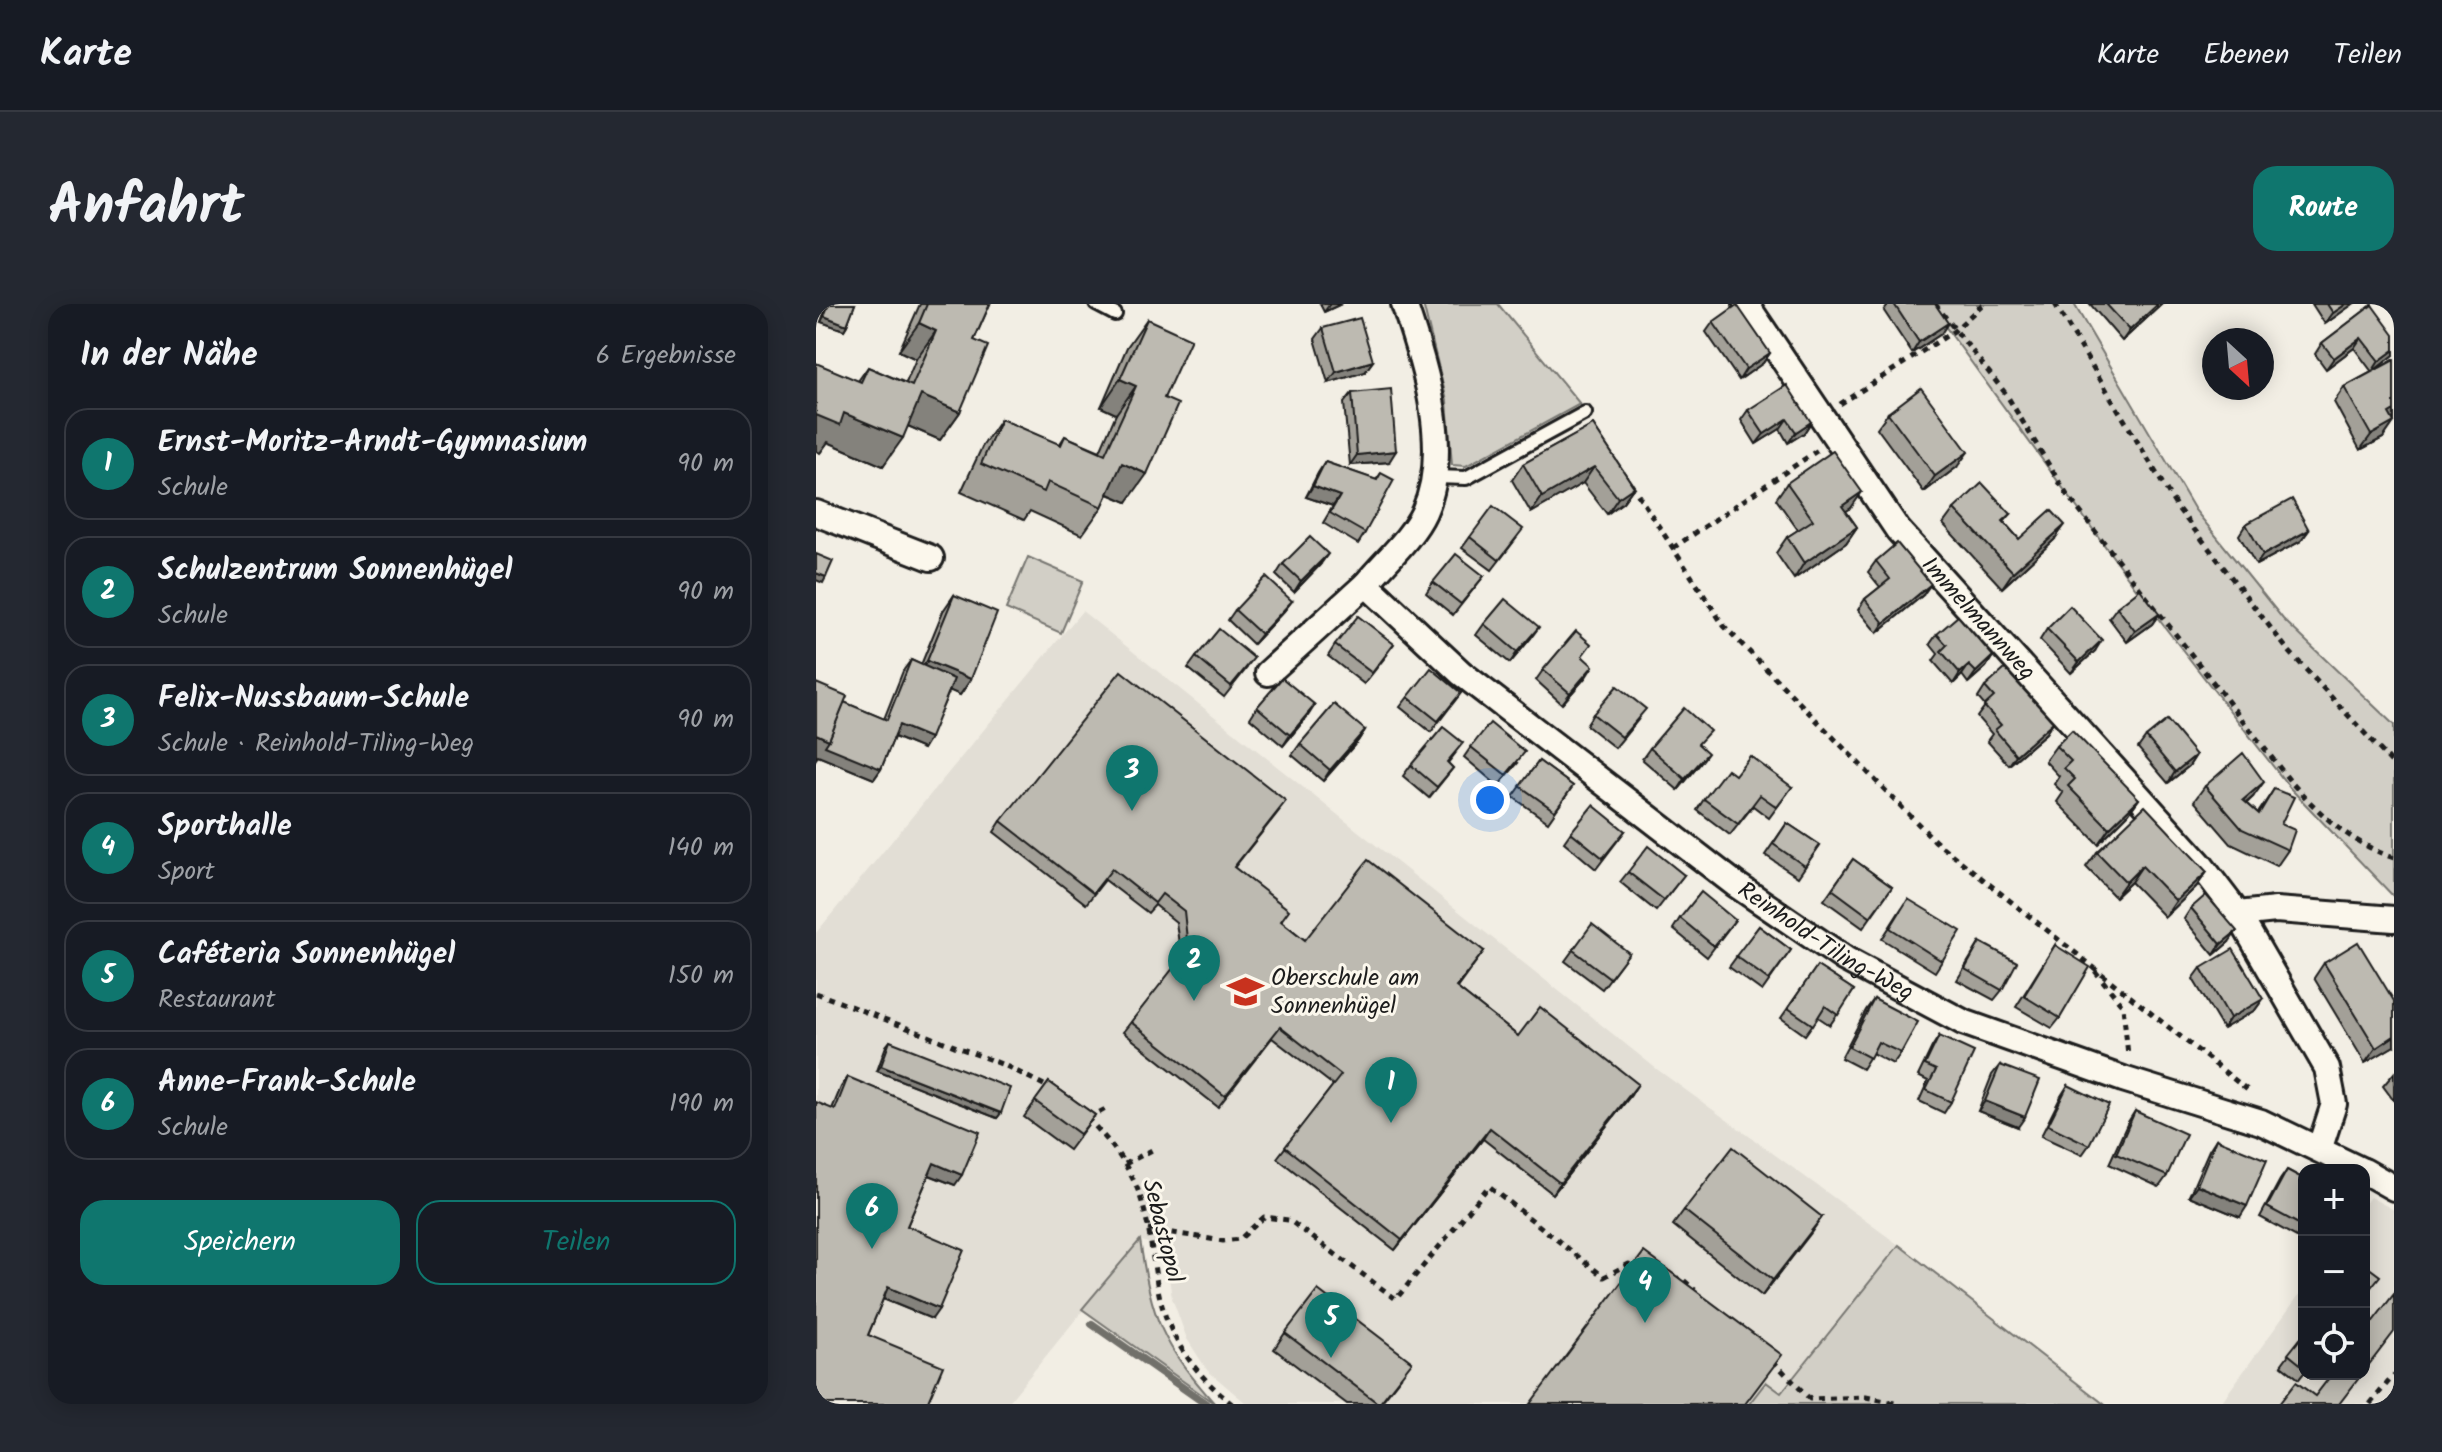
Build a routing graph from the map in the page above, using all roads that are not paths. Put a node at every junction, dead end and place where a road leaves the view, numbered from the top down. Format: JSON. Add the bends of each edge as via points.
{"nodes":[{"id":1,"x":1096,"y":304,"type":"edge"},
{"id":2,"x":1404,"y":304,"type":"edge"},
{"id":3,"x":1746,"y":304,"type":"edge"},
{"id":4,"x":1115,"y":314,"type":"dead end"},
{"id":5,"x":1585,"y":413,"type":"dead end"},
{"id":6,"x":1436,"y":477,"type":"junction"},
{"id":7,"x":816,"y":513,"type":"edge"},
{"id":8,"x":931,"y":558,"type":"dead end"},
{"id":9,"x":1366,"y":584,"type":"junction"},
{"id":10,"x":1268,"y":673,"type":"dead end"},
{"id":11,"x":2238,"y":914,"type":"junction"},
{"id":12,"x":2394,"y":919,"type":"edge"},
{"id":13,"x":2320,"y":1147,"type":"junction"},
{"id":14,"x":2350,"y":1164,"type":"edge"},
{"id":15,"x":2370,"y":1175,"type":"edge"},
{"id":16,"x":2394,"y":1188,"type":"edge"}],
"edges":[{"from":1,"to":4,"type":"lane"},
{"from":2,"to":6,"type":"street","via":[[1431,406]]},
{"from":3,"to":11,"type":"street","name":"Immelmannweg","via":[[1898,530],[2200,864]]},
{"from":5,"to":6,"type":"lane","via":[[1466,478]]},
{"from":6,"to":9,"type":"street","via":[[1423,515]]},
{"from":7,"to":8,"type":"street"},
{"from":9,"to":10,"type":"street"},
{"from":9,"to":13,"type":"street","name":"Reinhold-Tiling-Weg","via":[[1461,673],[1735,884],[1845,959],[1963,1022],[2261,1122]]},
{"from":11,"to":12,"type":"street","via":[[2276,910]]},
{"from":11,"to":13,"type":"street","name":"Immelmannweg","via":[[2327,1068],[2334,1104]]},
{"from":13,"to":14,"type":"street","name":"Reinhold-Tiling-Weg"},
{"from":15,"to":16,"type":"street","name":"Reinhold-Tiling-Weg"}]}
